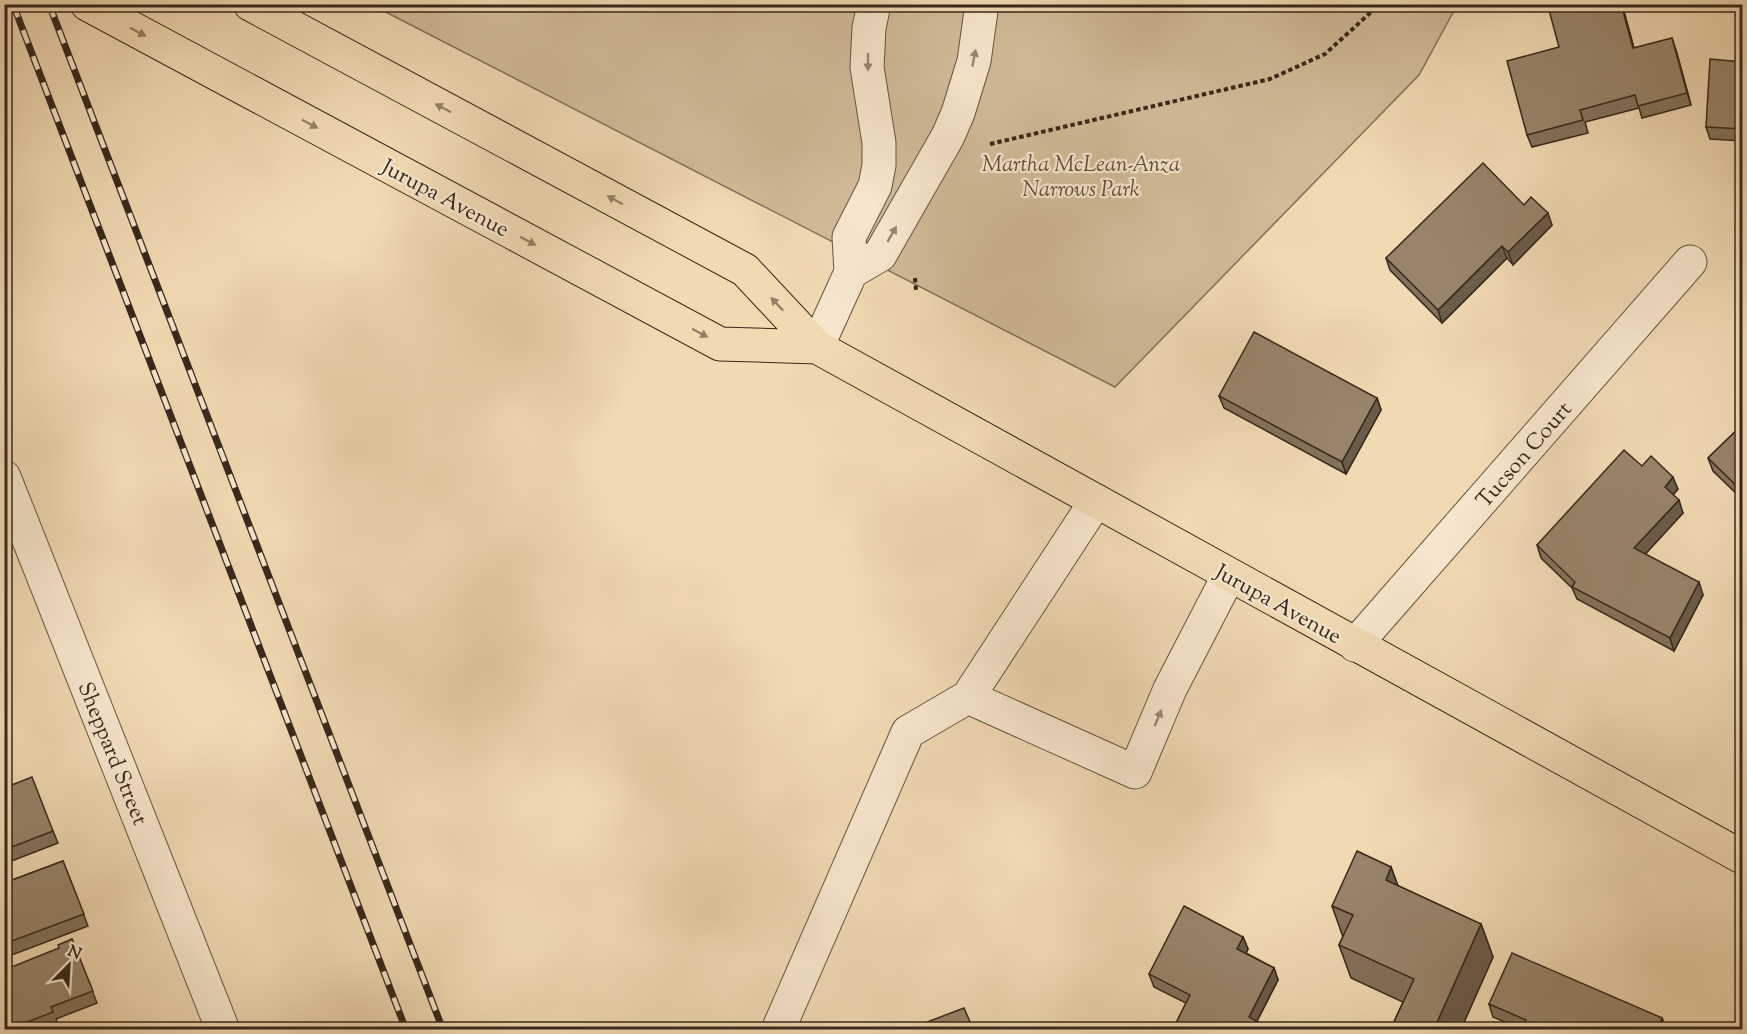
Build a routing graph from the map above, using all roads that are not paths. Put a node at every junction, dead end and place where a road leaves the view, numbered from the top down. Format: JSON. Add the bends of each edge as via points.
{"nodes":[{"id":1,"x":87,"y":4,"type":"edge"},
{"id":2,"x":249,"y":4,"type":"edge"},
{"id":3,"x":874,"y":4,"type":"edge"},
{"id":4,"x":982,"y":4,"type":"edge"},
{"id":5,"x":1690,"y":262,"type":"dead end"},
{"id":6,"x":850,"y":272,"type":"junction"},
{"id":7,"x":817,"y":347,"type":"junction"},
{"id":8,"x":4,"y":477,"type":"edge"},
{"id":9,"x":1096,"y":501,"type":"junction"},
{"id":10,"x":1229,"y":574,"type":"junction"},
{"id":11,"x":1355,"y":645,"type":"junction"},
{"id":12,"x":968,"y":698,"type":"junction"},
{"id":13,"x":1743,"y":857,"type":"edge"},
{"id":14,"x":223,"y":1029,"type":"edge"},
{"id":15,"x":778,"y":1029,"type":"edge"}],
"edges":[{"from":1,"to":7,"type":"main road","name":"Jurupa Avenue","one_way":true,"via":[[720,344]]},
{"from":7,"to":2,"type":"main road","name":"Jurupa Avenue","one_way":true,"via":[[745,270]]},
{"from":3,"to":6,"type":"street","one_way":true,"via":[[867,67],[879,165],[875,186],[849,237]]},
{"from":6,"to":4,"type":"street","one_way":true,"via":[[880,255],[948,136],[974,61]]},
{"from":5,"to":11,"type":"street","name":"Tucson Court"},
{"from":6,"to":7,"type":"street"},
{"from":7,"to":9,"type":"main road","name":"Jurupa Avenue"},
{"from":8,"to":14,"type":"street","name":"Sheppard Street"},
{"from":9,"to":10,"type":"main road","name":"Jurupa Avenue"},
{"from":9,"to":12,"type":"street"},
{"from":10,"to":11,"type":"main road","name":"Jurupa Avenue"},
{"from":12,"to":10,"type":"street","one_way":true,"via":[[1136,772],[1170,689]]},
{"from":11,"to":13,"type":"main road","name":"Jurupa Avenue"},
{"from":12,"to":15,"type":"street","via":[[908,732]]}]}
